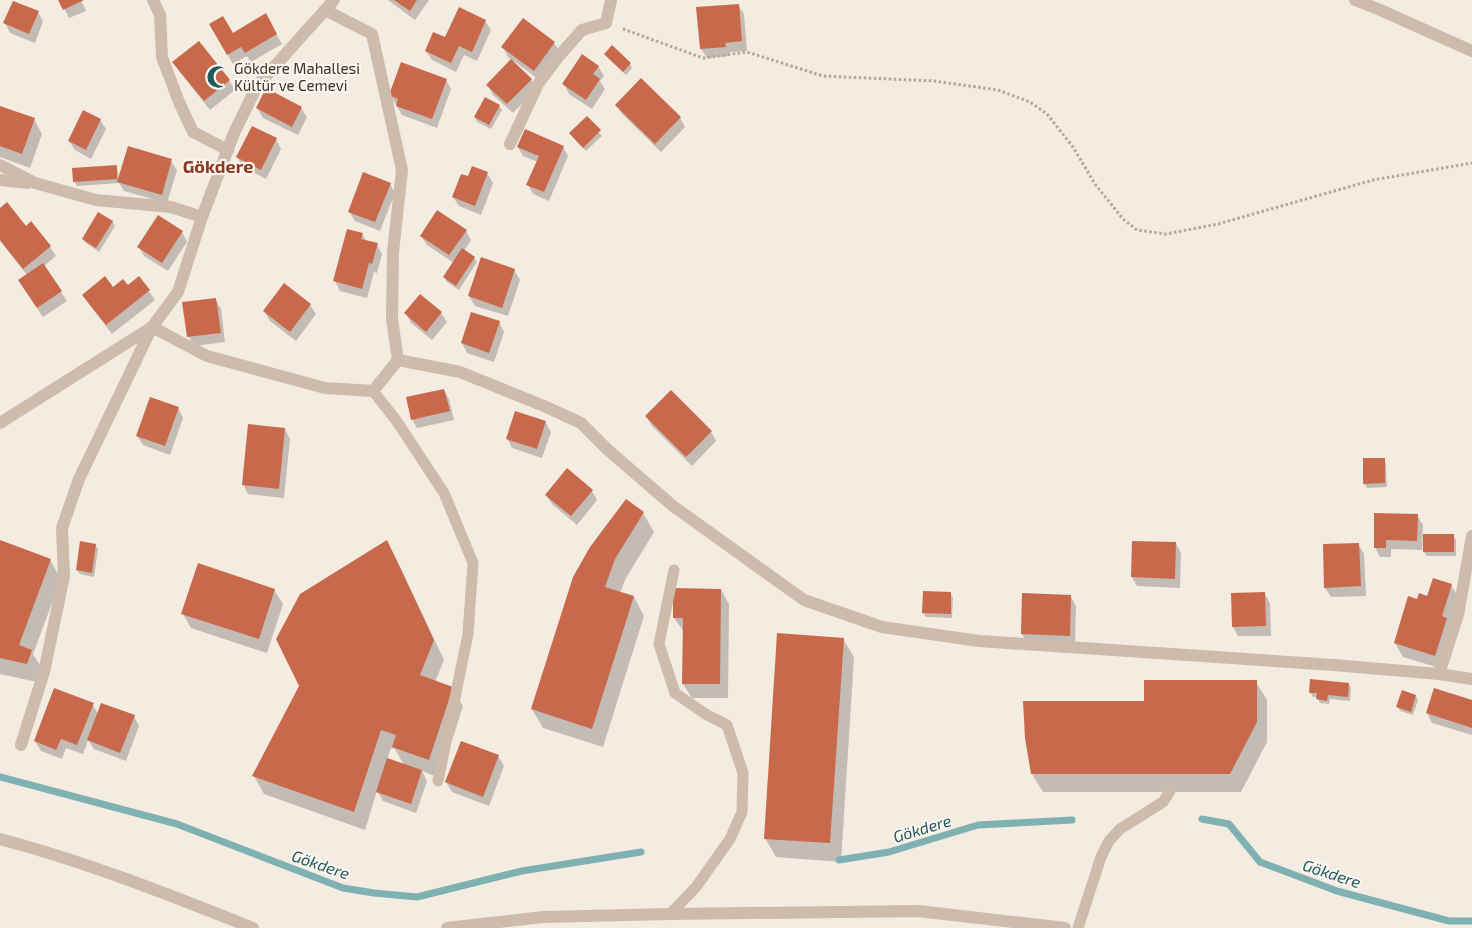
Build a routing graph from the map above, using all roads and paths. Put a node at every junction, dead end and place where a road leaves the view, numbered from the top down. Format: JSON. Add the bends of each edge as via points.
{"nodes":[{"id":1,"x":153,"y":0,"type":"edge"},
{"id":2,"x":611,"y":0,"type":"edge"},
{"id":3,"x":1354,"y":0,"type":"edge"},
{"id":4,"x":330,"y":5,"type":"edge"},
{"id":5,"x":606,"y":23,"type":"junction"},
{"id":6,"x":1472,"y":51,"type":"edge"},
{"id":7,"x":510,"y":144,"type":"dead end"},
{"id":8,"x":228,"y":150,"type":"junction"},
{"id":9,"x":1472,"y":163,"type":"edge"},
{"id":10,"x":0,"y":165,"type":"edge"},
{"id":11,"x":0,"y":180,"type":"edge"},
{"id":12,"x":35,"y":184,"type":"junction"},
{"id":13,"x":202,"y":217,"type":"junction"},
{"id":14,"x":152,"y":328,"type":"junction"},
{"id":15,"x":398,"y":360,"type":"junction"},
{"id":16,"x":373,"y":391,"type":"junction"},
{"id":17,"x":0,"y":423,"type":"edge"},
{"id":18,"x":1472,"y":536,"type":"edge"},
{"id":19,"x":674,"y":570,"type":"dead end"},
{"id":20,"x":1439,"y":674,"type":"junction"},
{"id":21,"x":1472,"y":679,"type":"edge"},
{"id":22,"x":21,"y":745,"type":"dead end"},
{"id":23,"x":438,"y":781,"type":"dead end"},
{"id":24,"x":1170,"y":792,"type":"dead end"},
{"id":25,"x":0,"y":839,"type":"edge"},
{"id":26,"x":670,"y":914,"type":"junction"},
{"id":27,"x":253,"y":928,"type":"edge"},
{"id":28,"x":447,"y":928,"type":"edge"},
{"id":29,"x":1065,"y":928,"type":"edge"},
{"id":30,"x":1078,"y":928,"type":"edge"}],
"edges":[{"from":1,"to":8,"type":"street","via":[[160,15],[162,57],[193,132]]},
{"from":2,"to":5,"type":"street"},
{"from":3,"to":6,"type":"street"},
{"from":4,"to":8,"type":"street","via":[[257,86]]},
{"from":4,"to":15,"type":"street","via":[[372,34],[402,170],[393,252],[392,320]]},
{"from":5,"to":7,"type":"street","via":[[582,30],[560,56],[538,84]]},
{"from":5,"to":9,"type":"path","via":[[704,58],[747,52],[823,76],[934,81],[998,90],[1030,102],[1047,114],[1095,184],[1137,230],[1166,234],[1209,226],[1373,180]]},
{"from":8,"to":13,"type":"street"},
{"from":10,"to":12,"type":"street"},
{"from":11,"to":12,"type":"street"},
{"from":12,"to":13,"type":"street","via":[[96,200],[171,207]]},
{"from":13,"to":14,"type":"street","via":[[178,292]]},
{"from":14,"to":16,"type":"street","via":[[207,356],[325,388]]},
{"from":14,"to":17,"type":"street"},
{"from":14,"to":22,"type":"street","via":[[79,479],[62,528],[64,576],[44,672]]},
{"from":15,"to":16,"type":"street"},
{"from":15,"to":20,"type":"street","via":[[460,372],[581,423],[672,506],[804,600],[882,627],[979,641]]},
{"from":16,"to":23,"type":"lane","via":[[444,493],[473,563],[468,634]]},
{"from":18,"to":20,"type":"street","via":[[1458,615]]},
{"from":19,"to":26,"type":"lane","via":[[659,644],[675,693],[727,725],[743,773],[742,812],[730,839],[696,887]]},
{"from":20,"to":21,"type":"street"},
{"from":24,"to":30,"type":"lane","via":[[1163,802],[1120,829],[1109,841]]},
{"from":25,"to":27,"type":"street","via":[[138,883]]},
{"from":26,"to":28,"type":"street","via":[[543,917]]},
{"from":26,"to":29,"type":"street","via":[[918,911]]}]}
